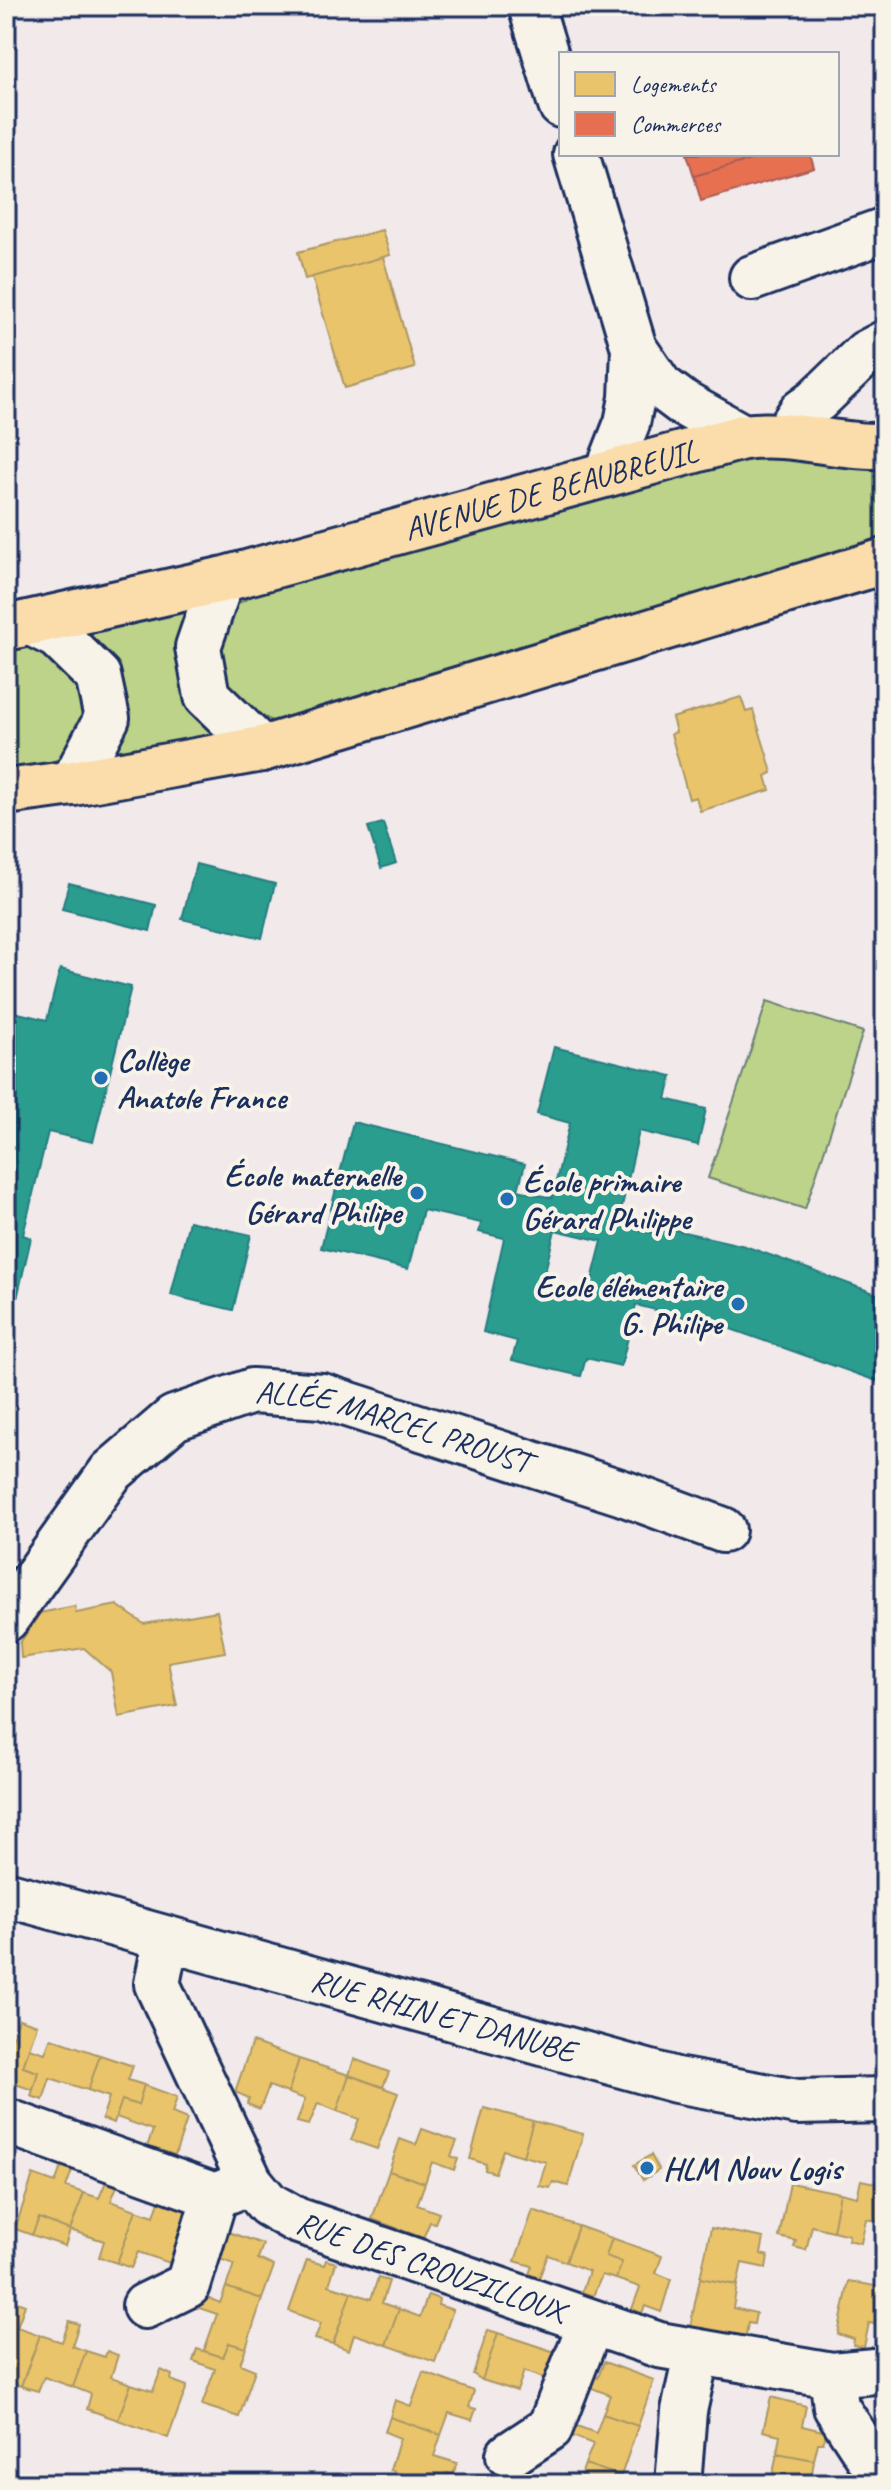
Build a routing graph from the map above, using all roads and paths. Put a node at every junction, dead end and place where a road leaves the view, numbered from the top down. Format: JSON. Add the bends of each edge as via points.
{"nodes":[{"id":1,"x":531,"y":6,"type":"edge"},
{"id":2,"x":559,"y":98,"type":"edge"},
{"id":3,"x":577,"y":156,"type":"edge"},
{"id":4,"x":885,"y":230,"type":"edge"},
{"id":5,"x":752,"y":278,"type":"dead end"},
{"id":6,"x":885,"y":343,"type":"edge"},
{"id":7,"x":634,"y":348,"type":"junction"},
{"id":8,"x":885,"y":373,"type":"edge"},
{"id":9,"x":817,"y":400,"type":"junction"},
{"id":10,"x":786,"y":435,"type":"junction"},
{"id":11,"x":743,"y":437,"type":"junction"},
{"id":12,"x":885,"y":446,"type":"edge"},
{"id":13,"x":607,"y":474,"type":"junction"},
{"id":14,"x":885,"y":561,"type":"edge"},
{"id":15,"x":221,"y":580,"type":"junction"},
{"id":16,"x":20,"y":626,"type":"edge"},
{"id":17,"x":262,"y":749,"type":"junction"},
{"id":18,"x":73,"y":783,"type":"junction"},
{"id":19,"x":6,"y":792,"type":"edge"},
{"id":20,"x":723,"y":1530,"type":"dead end"},
{"id":21,"x":6,"y":1619,"type":"edge"},
{"id":22,"x":6,"y":1894,"type":"edge"},
{"id":23,"x":166,"y":1939,"type":"junction"},
{"id":24,"x":885,"y":2100,"type":"edge"},
{"id":25,"x":6,"y":2121,"type":"edge"},
{"id":26,"x":232,"y":2189,"type":"junction"},
{"id":27,"x":145,"y":2306,"type":"dead end"},
{"id":28,"x":591,"y":2322,"type":"junction"},
{"id":29,"x":697,"y":2352,"type":"junction"},
{"id":30,"x":885,"y":2370,"type":"edge"},
{"id":31,"x":832,"y":2375,"type":"junction"},
{"id":32,"x":509,"y":2455,"type":"dead end"},
{"id":33,"x":678,"y":2464,"type":"edge"},
{"id":34,"x":885,"y":2482,"type":"edge"},
{"id":35,"x":708,"y":2484,"type":"edge"}],
"edges":[{"from":1,"to":2,"type":"street"},
{"from":3,"to":7,"type":"street"},
{"from":4,"to":5,"type":"street"},
{"from":6,"to":9,"type":"street","via":[[866,353]]},
{"from":7,"to":11,"type":"street","via":[[660,386]]},
{"from":7,"to":13,"type":"street","via":[[629,411]]},
{"from":8,"to":9,"type":"street"},
{"from":9,"to":10,"type":"street","via":[[801,412]]},
{"from":10,"to":11,"type":"main road","name":"AVENUE DE BEAUBREUIL"},
{"from":10,"to":12,"type":"main road","name":"AVENUE DE BEAUBREUIL"},
{"from":11,"to":13,"type":"main road","name":"AVENUE DE BEAUBREUIL"},
{"from":13,"to":15,"type":"main road","name":"AVENUE DE BEAUBREUIL"},
{"from":14,"to":17,"type":"main road"},
{"from":15,"to":16,"type":"main road","name":"AVENUE DE BEAUBREUIL"},
{"from":15,"to":17,"type":"street","via":[[198,647],[207,696]]},
{"from":16,"to":18,"type":"street","name":"AVENUE DE BEAUBREUIL","via":[[57,636],[98,676],[107,718]]},
{"from":17,"to":18,"type":"main road"},
{"from":18,"to":19,"type":"main road"},
{"from":20,"to":21,"type":"street","name":"ALLÉE MARCEL PROUST","via":[[322,1396],[252,1391],[174,1418],[111,1472]]},
{"from":22,"to":23,"type":"street","name":"RUE RHIN ET DANUBE"},
{"from":23,"to":24,"type":"street","name":"RUE RHIN ET DANUBE","via":[[676,2080],[797,2102]]},
{"from":23,"to":26,"type":"street","name":"RUE DES CROUZILLOUX","via":[[157,1984]]},
{"from":25,"to":26,"type":"street"},
{"from":26,"to":27,"type":"street","via":[[188,2285]]},
{"from":26,"to":28,"type":"street","name":"RUE DES CROUZILLOUX","via":[[296,2220]]},
{"from":28,"to":29,"type":"street","name":"RUE DES CROUZILLOUX"},
{"from":28,"to":32,"type":"street","via":[[550,2428]]},
{"from":29,"to":31,"type":"street","name":"RUE DES CROUZILLOUX"},
{"from":29,"to":33,"type":"street"},
{"from":30,"to":31,"type":"street","name":"RUE DES CROUZILLOUX"},
{"from":31,"to":34,"type":"street","via":[[836,2407]]},
{"from":33,"to":35,"type":"street"}]}
